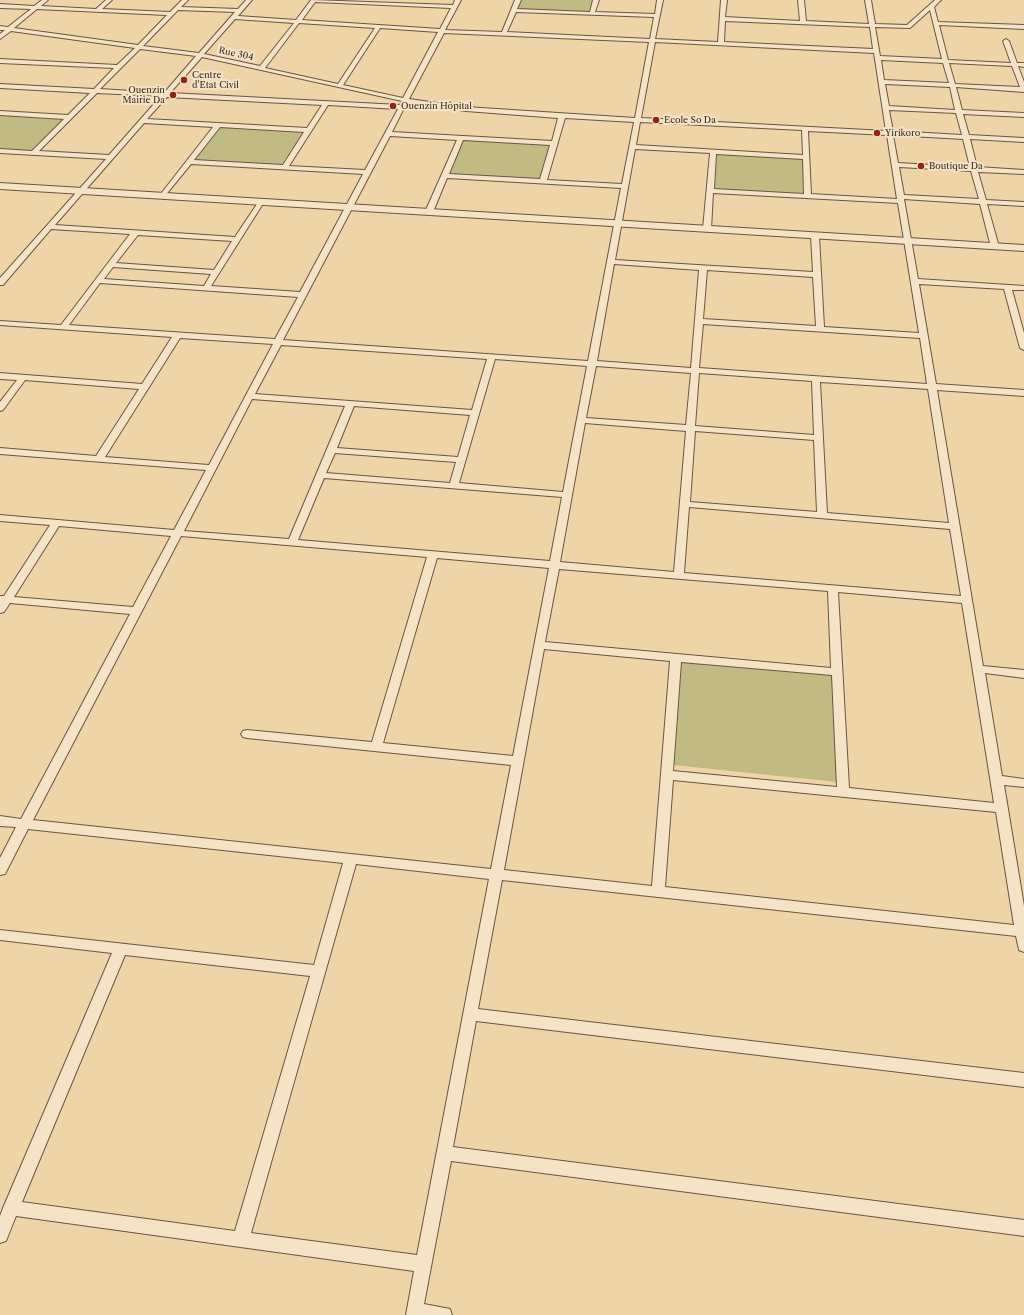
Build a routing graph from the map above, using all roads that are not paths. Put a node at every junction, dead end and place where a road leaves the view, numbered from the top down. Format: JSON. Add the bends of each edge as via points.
{"nodes":[{"id":1,"x":45,"y":0,"type":"edge"},
{"id":2,"x":109,"y":0,"type":"edge"},
{"id":3,"x":184,"y":0,"type":"edge"},
{"id":4,"x":249,"y":0,"type":"edge"},
{"id":5,"x":314,"y":0,"type":"edge"},
{"id":6,"x":458,"y":0,"type":"edge"},
{"id":7,"x":518,"y":0,"type":"edge"},
{"id":8,"x":596,"y":0,"type":"edge"},
{"id":9,"x":660,"y":0,"type":"edge"},
{"id":10,"x":724,"y":0,"type":"edge"},
{"id":11,"x":801,"y":0,"type":"edge"},
{"id":12,"x":868,"y":0,"type":"edge"},
{"id":13,"x":938,"y":0,"type":"edge"},
{"id":14,"x":389,"y":2,"type":"edge"},
{"id":15,"x":0,"y":6,"type":"edge"},
{"id":16,"x":455,"y":6,"type":"junction"},
{"id":17,"x":931,"y":6,"type":"junction"},
{"id":18,"x":36,"y":8,"type":"junction"},
{"id":19,"x":176,"y":8,"type":"junction"},
{"id":20,"x":98,"y":10,"type":"junction"},
{"id":21,"x":514,"y":10,"type":"junction"},
{"id":22,"x":239,"y":11,"type":"junction"},
{"id":23,"x":592,"y":13,"type":"junction"},
{"id":24,"x":171,"y":14,"type":"junction"},
{"id":25,"x":657,"y":16,"type":"junction"},
{"id":26,"x":234,"y":17,"type":"junction"},
{"id":27,"x":723,"y":19,"type":"junction"},
{"id":28,"x":298,"y":21,"type":"junction"},
{"id":29,"x":802,"y":22,"type":"junction"},
{"id":30,"x":935,"y":23,"type":"junction"},
{"id":31,"x":872,"y":25,"type":"junction"},
{"id":32,"x":379,"y":26,"type":"junction"},
{"id":33,"x":1024,"y":27,"type":"edge"},
{"id":34,"x":0,"y":28,"type":"edge"},
{"id":35,"x":10,"y":29,"type":"junction"},
{"id":36,"x":442,"y":31,"type":"junction"},
{"id":37,"x":504,"y":34,"type":"junction"},
{"id":38,"x":0,"y":37,"type":"edge"},
{"id":39,"x":652,"y":41,"type":"junction"},
{"id":40,"x":1006,"y":41,"type":"dead end"},
{"id":41,"x":721,"y":44,"type":"junction"},
{"id":42,"x":138,"y":47,"type":"junction"},
{"id":43,"x":876,"y":51,"type":"junction"},
{"id":44,"x":200,"y":55,"type":"junction"},
{"id":45,"x":878,"y":58,"type":"junction"},
{"id":46,"x":0,"y":61,"type":"edge"},
{"id":47,"x":946,"y":61,"type":"junction"},
{"id":48,"x":1015,"y":64,"type":"junction"},
{"id":49,"x":1024,"y":65,"type":"edge"},
{"id":50,"x":119,"y":67,"type":"junction"},
{"id":51,"x":262,"y":68,"type":"junction"},
{"id":52,"x":882,"y":82,"type":"junction"},
{"id":53,"x":340,"y":84,"type":"junction"},
{"id":54,"x":952,"y":85,"type":"junction"},
{"id":55,"x":0,"y":86,"type":"edge"},
{"id":56,"x":1024,"y":89,"type":"edge"},
{"id":57,"x":94,"y":91,"type":"junction"},
{"id":58,"x":165,"y":95,"type":"junction"},
{"id":59,"x":326,"y":103,"type":"junction"},
{"id":60,"x":404,"y":104,"type":"junction"},
{"id":61,"x":886,"y":108,"type":"junction"},
{"id":62,"x":959,"y":112,"type":"junction"},
{"id":63,"x":0,"y":113,"type":"edge"},
{"id":64,"x":1024,"y":115,"type":"edge"},
{"id":65,"x":562,"y":116,"type":"junction"},
{"id":66,"x":69,"y":117,"type":"junction"},
{"id":67,"x":637,"y":120,"type":"junction"},
{"id":68,"x":142,"y":121,"type":"junction"},
{"id":69,"x":218,"y":125,"type":"junction"},
{"id":70,"x":805,"y":129,"type":"junction"},
{"id":71,"x":309,"y":130,"type":"junction"},
{"id":72,"x":890,"y":133,"type":"junction"},
{"id":73,"x":388,"y":134,"type":"junction"},
{"id":74,"x":966,"y":137,"type":"junction"},
{"id":75,"x":461,"y":138,"type":"junction"},
{"id":76,"x":1024,"y":140,"type":"edge"},
{"id":77,"x":554,"y":143,"type":"junction"},
{"id":78,"x":632,"y":147,"type":"junction"},
{"id":79,"x":0,"y":151,"type":"edge"},
{"id":80,"x":713,"y":152,"type":"junction"},
{"id":81,"x":34,"y":153,"type":"junction"},
{"id":82,"x":110,"y":157,"type":"junction"},
{"id":83,"x":806,"y":157,"type":"junction"},
{"id":84,"x":189,"y":162,"type":"junction"},
{"id":85,"x":895,"y":165,"type":"junction"},
{"id":86,"x":285,"y":167,"type":"junction"},
{"id":87,"x":975,"y":170,"type":"junction"},
{"id":88,"x":368,"y":172,"type":"junction"},
{"id":89,"x":1024,"y":172,"type":"edge"},
{"id":90,"x":444,"y":176,"type":"junction"},
{"id":91,"x":543,"y":182,"type":"junction"},
{"id":92,"x":625,"y":186,"type":"junction"},
{"id":93,"x":0,"y":187,"type":"edge"},
{"id":94,"x":80,"y":191,"type":"junction"},
{"id":95,"x":710,"y":191,"type":"junction"},
{"id":96,"x":162,"y":196,"type":"junction"},
{"id":97,"x":808,"y":196,"type":"junction"},
{"id":98,"x":901,"y":199,"type":"junction"},
{"id":99,"x":261,"y":202,"type":"junction"},
{"id":100,"x":983,"y":202,"type":"junction"},
{"id":101,"x":1024,"y":204,"type":"edge"},
{"id":102,"x":349,"y":208,"type":"junction"},
{"id":103,"x":429,"y":212,"type":"junction"},
{"id":104,"x":618,"y":224,"type":"junction"},
{"id":105,"x":49,"y":227,"type":"junction"},
{"id":106,"x":707,"y":229,"type":"junction"},
{"id":107,"x":136,"y":232,"type":"junction"},
{"id":108,"x":815,"y":236,"type":"junction"},
{"id":109,"x":238,"y":239,"type":"junction"},
{"id":110,"x":908,"y":241,"type":"junction"},
{"id":111,"x":995,"y":247,"type":"junction"},
{"id":112,"x":1024,"y":248,"type":"edge"},
{"id":113,"x":611,"y":262,"type":"junction"},
{"id":114,"x":111,"y":265,"type":"junction"},
{"id":115,"x":703,"y":268,"type":"junction"},
{"id":116,"x":217,"y":272,"type":"junction"},
{"id":117,"x":817,"y":275,"type":"junction"},
{"id":118,"x":2,"y":278,"type":"edge"},
{"id":119,"x":98,"y":281,"type":"junction"},
{"id":120,"x":914,"y":281,"type":"junction"},
{"id":121,"x":1007,"y":287,"type":"junction"},
{"id":122,"x":206,"y":288,"type":"junction"},
{"id":123,"x":1024,"y":288,"type":"edge"},
{"id":124,"x":303,"y":295,"type":"junction"},
{"id":125,"x":699,"y":321,"type":"junction"},
{"id":126,"x":0,"y":323,"type":"edge"},
{"id":127,"x":63,"y":327,"type":"junction"},
{"id":128,"x":820,"y":329,"type":"junction"},
{"id":129,"x":178,"y":335,"type":"junction"},
{"id":130,"x":923,"y":336,"type":"junction"},
{"id":131,"x":1022,"y":337,"type":"edge"},
{"id":132,"x":278,"y":342,"type":"junction"},
{"id":133,"x":1024,"y":348,"type":"edge"},
{"id":134,"x":492,"y":357,"type":"junction"},
{"id":135,"x":592,"y":364,"type":"junction"},
{"id":136,"x":695,"y":370,"type":"junction"},
{"id":137,"x":0,"y":376,"type":"edge"},
{"id":138,"x":24,"y":378,"type":"junction"},
{"id":139,"x":816,"y":379,"type":"junction"},
{"id":140,"x":145,"y":387,"type":"junction"},
{"id":141,"x":932,"y":387,"type":"junction"},
{"id":142,"x":1024,"y":393,"type":"edge"},
{"id":143,"x":250,"y":396,"type":"junction"},
{"id":144,"x":351,"y":403,"type":"junction"},
{"id":145,"x":0,"y":408,"type":"edge"},
{"id":146,"x":475,"y":412,"type":"junction"},
{"id":147,"x":581,"y":420,"type":"junction"},
{"id":148,"x":690,"y":428,"type":"junction"},
{"id":149,"x":819,"y":438,"type":"junction"},
{"id":150,"x":331,"y":450,"type":"junction"},
{"id":151,"x":0,"y":451,"type":"edge"},
{"id":152,"x":99,"y":459,"type":"junction"},
{"id":153,"x":462,"y":460,"type":"junction"},
{"id":154,"x":212,"y":468,"type":"junction"},
{"id":155,"x":321,"y":475,"type":"junction"},
{"id":156,"x":454,"y":486,"type":"junction"},
{"id":157,"x":567,"y":495,"type":"junction"},
{"id":158,"x":684,"y":504,"type":"junction"},
{"id":159,"x":822,"y":515,"type":"junction"},
{"id":160,"x":0,"y":518,"type":"edge"},
{"id":161,"x":56,"y":523,"type":"junction"},
{"id":162,"x":955,"y":526,"type":"junction"},
{"id":163,"x":178,"y":533,"type":"junction"},
{"id":164,"x":292,"y":543,"type":"junction"},
{"id":165,"x":433,"y":555,"type":"junction"},
{"id":166,"x":554,"y":565,"type":"junction"},
{"id":167,"x":678,"y":575,"type":"junction"},
{"id":168,"x":833,"y":588,"type":"junction"},
{"id":169,"x":3,"y":599,"type":"edge"},
{"id":170,"x":967,"y":600,"type":"junction"},
{"id":171,"x":0,"y":610,"type":"edge"},
{"id":172,"x":136,"y":611,"type":"junction"},
{"id":173,"x":539,"y":645,"type":"junction"},
{"id":174,"x":676,"y":657,"type":"junction"},
{"id":175,"x":978,"y":670,"type":"junction"},
{"id":176,"x":837,"y":672,"type":"junction"},
{"id":177,"x":1024,"y":674,"type":"edge"},
{"id":178,"x":247,"y":734,"type":"dead end"},
{"id":179,"x":376,"y":747,"type":"junction"},
{"id":180,"x":518,"y":761,"type":"junction"},
{"id":181,"x":667,"y":775,"type":"junction"},
{"id":182,"x":997,"y":780,"type":"junction"},
{"id":183,"x":1024,"y":783,"type":"edge"},
{"id":184,"x":844,"y":792,"type":"junction"},
{"id":185,"x":1001,"y":808,"type":"junction"},
{"id":186,"x":0,"y":821,"type":"edge"},
{"id":187,"x":24,"y":824,"type":"junction"},
{"id":188,"x":351,"y":859,"type":"junction"},
{"id":189,"x":0,"y":870,"type":"edge"},
{"id":190,"x":496,"y":875,"type":"junction"},
{"id":191,"x":658,"y":892,"type":"junction"},
{"id":192,"x":1022,"y":931,"type":"junction"},
{"id":193,"x":0,"y":934,"type":"edge"},
{"id":194,"x":1024,"y":946,"type":"edge"},
{"id":195,"x":121,"y":949,"type":"junction"},
{"id":196,"x":319,"y":971,"type":"junction"},
{"id":197,"x":470,"y":1014,"type":"junction"},
{"id":198,"x":1024,"y":1080,"type":"edge"},
{"id":199,"x":444,"y":1153,"type":"junction"},
{"id":200,"x":12,"y":1208,"type":"junction"},
{"id":201,"x":1024,"y":1228,"type":"edge"},
{"id":202,"x":0,"y":1235,"type":"edge"},
{"id":203,"x":241,"y":1239,"type":"junction"},
{"id":204,"x":424,"y":1264,"type":"junction"},
{"id":205,"x":414,"y":1313,"type":"edge"},
{"id":206,"x":444,"y":1315,"type":"edge"}],
"edges":[{"from":1,"to":18,"type":"street"},
{"from":2,"to":20,"type":"street"},
{"from":3,"to":19,"type":"street"},
{"from":4,"to":22,"type":"street"},
{"from":5,"to":14,"type":"street"},
{"from":5,"to":28,"type":"street"},
{"from":6,"to":16,"type":"street"},
{"from":7,"to":21,"type":"street"},
{"from":8,"to":23,"type":"street"},
{"from":9,"to":25,"type":"street"},
{"from":10,"to":27,"type":"street"},
{"from":11,"to":29,"type":"street"},
{"from":12,"to":31,"type":"street"},
{"from":13,"to":17,"type":"street"},
{"from":14,"to":16,"type":"street"},
{"from":15,"to":18,"type":"street"},
{"from":16,"to":36,"type":"street"},
{"from":17,"to":30,"type":"street"},
{"from":17,"to":31,"type":"street","via":[[908,27]]},
{"from":18,"to":20,"type":"street"},
{"from":18,"to":35,"type":"street"},
{"from":19,"to":22,"type":"street"},
{"from":19,"to":24,"type":"street"},
{"from":20,"to":24,"type":"street"},
{"from":21,"to":23,"type":"street"},
{"from":21,"to":37,"type":"street"},
{"from":22,"to":26,"type":"street"},
{"from":23,"to":25,"type":"street"},
{"from":24,"to":42,"type":"street"},
{"from":25,"to":39,"type":"street"},
{"from":26,"to":28,"type":"street"},
{"from":26,"to":44,"type":"street"},
{"from":27,"to":29,"type":"street"},
{"from":27,"to":41,"type":"street"},
{"from":28,"to":32,"type":"street"},
{"from":28,"to":51,"type":"street"},
{"from":29,"to":31,"type":"street"},
{"from":30,"to":33,"type":"street"},
{"from":30,"to":47,"type":"street"},
{"from":31,"to":43,"type":"street"},
{"from":32,"to":36,"type":"street"},
{"from":32,"to":53,"type":"street"},
{"from":34,"to":35,"type":"street","name":"Rue 304"},
{"from":35,"to":38,"type":"street"},
{"from":35,"to":42,"type":"street","name":"Rue 304"},
{"from":36,"to":37,"type":"street"},
{"from":36,"to":60,"type":"street"},
{"from":37,"to":39,"type":"street"},
{"from":39,"to":41,"type":"street"},
{"from":39,"to":67,"type":"street"},
{"from":40,"to":48,"type":"street"},
{"from":41,"to":43,"type":"street"},
{"from":42,"to":44,"type":"street","name":"Rue 304"},
{"from":42,"to":50,"type":"street"},
{"from":43,"to":45,"type":"street"},
{"from":44,"to":51,"type":"street","name":"Rue 304"},
{"from":44,"to":58,"type":"street"},
{"from":45,"to":47,"type":"street"},
{"from":45,"to":52,"type":"street"},
{"from":46,"to":50,"type":"street"},
{"from":47,"to":48,"type":"street"},
{"from":47,"to":54,"type":"street"},
{"from":48,"to":49,"type":"street"},
{"from":48,"to":56,"type":"street"},
{"from":50,"to":57,"type":"street"},
{"from":51,"to":53,"type":"street","name":"Rue 304"},
{"from":52,"to":54,"type":"street"},
{"from":52,"to":61,"type":"street"},
{"from":53,"to":60,"type":"street","name":"Rue 304"},
{"from":54,"to":56,"type":"street"},
{"from":54,"to":62,"type":"street"},
{"from":55,"to":57,"type":"street"},
{"from":57,"to":58,"type":"street"},
{"from":57,"to":66,"type":"street"},
{"from":58,"to":59,"type":"street"},
{"from":58,"to":68,"type":"street"},
{"from":59,"to":60,"type":"street"},
{"from":59,"to":71,"type":"street"},
{"from":60,"to":65,"type":"street","name":"Rue 304"},
{"from":60,"to":73,"type":"street"},
{"from":61,"to":62,"type":"street"},
{"from":61,"to":72,"type":"street"},
{"from":62,"to":64,"type":"street"},
{"from":62,"to":74,"type":"street"},
{"from":63,"to":66,"type":"street"},
{"from":65,"to":67,"type":"street","name":"Rue 304"},
{"from":65,"to":77,"type":"street"},
{"from":66,"to":81,"type":"street"},
{"from":67,"to":70,"type":"street","name":"Rue 304"},
{"from":67,"to":78,"type":"street"},
{"from":68,"to":69,"type":"street"},
{"from":68,"to":82,"type":"street"},
{"from":69,"to":71,"type":"street"},
{"from":69,"to":84,"type":"street"},
{"from":70,"to":72,"type":"street","name":"Rue 304"},
{"from":70,"to":83,"type":"street"},
{"from":71,"to":86,"type":"street"},
{"from":72,"to":74,"type":"street","name":"Rue 304"},
{"from":72,"to":85,"type":"street"},
{"from":73,"to":75,"type":"street"},
{"from":73,"to":88,"type":"street"},
{"from":74,"to":76,"type":"street","name":"Rue 304"},
{"from":74,"to":87,"type":"street"},
{"from":75,"to":77,"type":"street"},
{"from":75,"to":90,"type":"street"},
{"from":77,"to":91,"type":"street"},
{"from":78,"to":80,"type":"street"},
{"from":78,"to":92,"type":"street"},
{"from":79,"to":81,"type":"street"},
{"from":80,"to":83,"type":"street"},
{"from":80,"to":95,"type":"street"},
{"from":81,"to":82,"type":"street"},
{"from":82,"to":94,"type":"street"},
{"from":83,"to":97,"type":"street"},
{"from":84,"to":86,"type":"street"},
{"from":84,"to":96,"type":"street"},
{"from":85,"to":87,"type":"street"},
{"from":85,"to":98,"type":"street"},
{"from":86,"to":88,"type":"street"},
{"from":87,"to":89,"type":"street"},
{"from":87,"to":100,"type":"street"},
{"from":88,"to":102,"type":"street"},
{"from":90,"to":91,"type":"street"},
{"from":90,"to":103,"type":"street"},
{"from":91,"to":92,"type":"street"},
{"from":92,"to":104,"type":"street"},
{"from":93,"to":94,"type":"street"},
{"from":94,"to":96,"type":"street"},
{"from":94,"to":105,"type":"street"},
{"from":95,"to":97,"type":"street"},
{"from":95,"to":106,"type":"street"},
{"from":96,"to":99,"type":"street"},
{"from":97,"to":98,"type":"street"},
{"from":98,"to":100,"type":"street"},
{"from":98,"to":110,"type":"street"},
{"from":99,"to":102,"type":"street"},
{"from":99,"to":109,"type":"street"},
{"from":100,"to":101,"type":"street"},
{"from":100,"to":111,"type":"street"},
{"from":102,"to":103,"type":"street"},
{"from":102,"to":124,"type":"street"},
{"from":103,"to":104,"type":"street"},
{"from":104,"to":106,"type":"street"},
{"from":104,"to":113,"type":"street"},
{"from":105,"to":107,"type":"street"},
{"from":105,"to":118,"type":"street"},
{"from":106,"to":108,"type":"street"},
{"from":107,"to":109,"type":"street"},
{"from":107,"to":114,"type":"street"},
{"from":108,"to":110,"type":"street"},
{"from":108,"to":117,"type":"street"},
{"from":109,"to":116,"type":"street"},
{"from":110,"to":111,"type":"street"},
{"from":110,"to":120,"type":"street"},
{"from":111,"to":112,"type":"street"},
{"from":113,"to":115,"type":"street"},
{"from":113,"to":135,"type":"street"},
{"from":114,"to":116,"type":"street"},
{"from":114,"to":119,"type":"street"},
{"from":115,"to":117,"type":"street"},
{"from":115,"to":125,"type":"street"},
{"from":116,"to":122,"type":"street"},
{"from":117,"to":128,"type":"street"},
{"from":119,"to":122,"type":"street"},
{"from":119,"to":127,"type":"street"},
{"from":120,"to":121,"type":"street"},
{"from":120,"to":130,"type":"street"},
{"from":121,"to":123,"type":"street"},
{"from":121,"to":131,"type":"street"},
{"from":122,"to":124,"type":"street"},
{"from":124,"to":132,"type":"street"},
{"from":125,"to":128,"type":"street"},
{"from":125,"to":136,"type":"street"},
{"from":126,"to":127,"type":"street"},
{"from":127,"to":129,"type":"street"},
{"from":128,"to":130,"type":"street"},
{"from":129,"to":132,"type":"street"},
{"from":129,"to":140,"type":"street"},
{"from":130,"to":141,"type":"street"},
{"from":131,"to":133,"type":"street"},
{"from":132,"to":134,"type":"street"},
{"from":132,"to":143,"type":"street"},
{"from":134,"to":135,"type":"street"},
{"from":134,"to":146,"type":"street"},
{"from":135,"to":136,"type":"street"},
{"from":135,"to":147,"type":"street"},
{"from":136,"to":139,"type":"street"},
{"from":136,"to":148,"type":"street"},
{"from":137,"to":138,"type":"street"},
{"from":138,"to":140,"type":"street"},
{"from":138,"to":145,"type":"street"},
{"from":139,"to":141,"type":"street"},
{"from":139,"to":149,"type":"street"},
{"from":140,"to":152,"type":"street"},
{"from":141,"to":142,"type":"street"},
{"from":141,"to":162,"type":"street"},
{"from":143,"to":144,"type":"street"},
{"from":143,"to":154,"type":"street"},
{"from":144,"to":146,"type":"street"},
{"from":144,"to":150,"type":"street"},
{"from":146,"to":153,"type":"street"},
{"from":147,"to":148,"type":"street"},
{"from":147,"to":157,"type":"street"},
{"from":148,"to":149,"type":"street"},
{"from":148,"to":158,"type":"street"},
{"from":149,"to":159,"type":"street"},
{"from":150,"to":153,"type":"street"},
{"from":150,"to":155,"type":"street"},
{"from":151,"to":152,"type":"street"},
{"from":152,"to":154,"type":"street"},
{"from":153,"to":156,"type":"street"},
{"from":154,"to":163,"type":"street"},
{"from":155,"to":156,"type":"street"},
{"from":155,"to":164,"type":"street"},
{"from":156,"to":157,"type":"street"},
{"from":157,"to":166,"type":"street"},
{"from":158,"to":159,"type":"street"},
{"from":158,"to":167,"type":"street"},
{"from":159,"to":162,"type":"street"},
{"from":160,"to":161,"type":"street"},
{"from":161,"to":163,"type":"street"},
{"from":161,"to":169,"type":"street"},
{"from":162,"to":170,"type":"street"},
{"from":163,"to":164,"type":"street"},
{"from":163,"to":172,"type":"street"},
{"from":164,"to":165,"type":"street"},
{"from":165,"to":166,"type":"street"},
{"from":165,"to":179,"type":"street"},
{"from":166,"to":167,"type":"street"},
{"from":166,"to":173,"type":"street"},
{"from":167,"to":168,"type":"street"},
{"from":168,"to":170,"type":"street"},
{"from":168,"to":176,"type":"street"},
{"from":169,"to":171,"type":"street"},
{"from":169,"to":172,"type":"street"},
{"from":170,"to":175,"type":"street"},
{"from":172,"to":187,"type":"street"},
{"from":173,"to":174,"type":"street"},
{"from":173,"to":180,"type":"street"},
{"from":174,"to":176,"type":"street"},
{"from":174,"to":181,"type":"street"},
{"from":175,"to":177,"type":"street"},
{"from":175,"to":182,"type":"street"},
{"from":176,"to":184,"type":"street"},
{"from":178,"to":179,"type":"street"},
{"from":179,"to":180,"type":"street"},
{"from":180,"to":190,"type":"street"},
{"from":181,"to":184,"type":"street"},
{"from":181,"to":191,"type":"street"},
{"from":182,"to":183,"type":"street"},
{"from":182,"to":185,"type":"street"},
{"from":184,"to":185,"type":"street"},
{"from":185,"to":192,"type":"street"},
{"from":186,"to":187,"type":"street"},
{"from":187,"to":188,"type":"street"},
{"from":187,"to":189,"type":"street"},
{"from":188,"to":190,"type":"street"},
{"from":188,"to":196,"type":"street"},
{"from":190,"to":191,"type":"street"},
{"from":190,"to":197,"type":"street"},
{"from":191,"to":192,"type":"street"},
{"from":192,"to":194,"type":"street"},
{"from":193,"to":195,"type":"street"},
{"from":195,"to":196,"type":"street"},
{"from":195,"to":200,"type":"street"},
{"from":196,"to":203,"type":"street"},
{"from":197,"to":198,"type":"street"},
{"from":197,"to":199,"type":"street"},
{"from":199,"to":201,"type":"street"},
{"from":199,"to":204,"type":"street"},
{"from":200,"to":202,"type":"street"},
{"from":200,"to":203,"type":"street"},
{"from":203,"to":204,"type":"street"},
{"from":204,"to":205,"type":"street"},
{"from":205,"to":206,"type":"street"}]}
